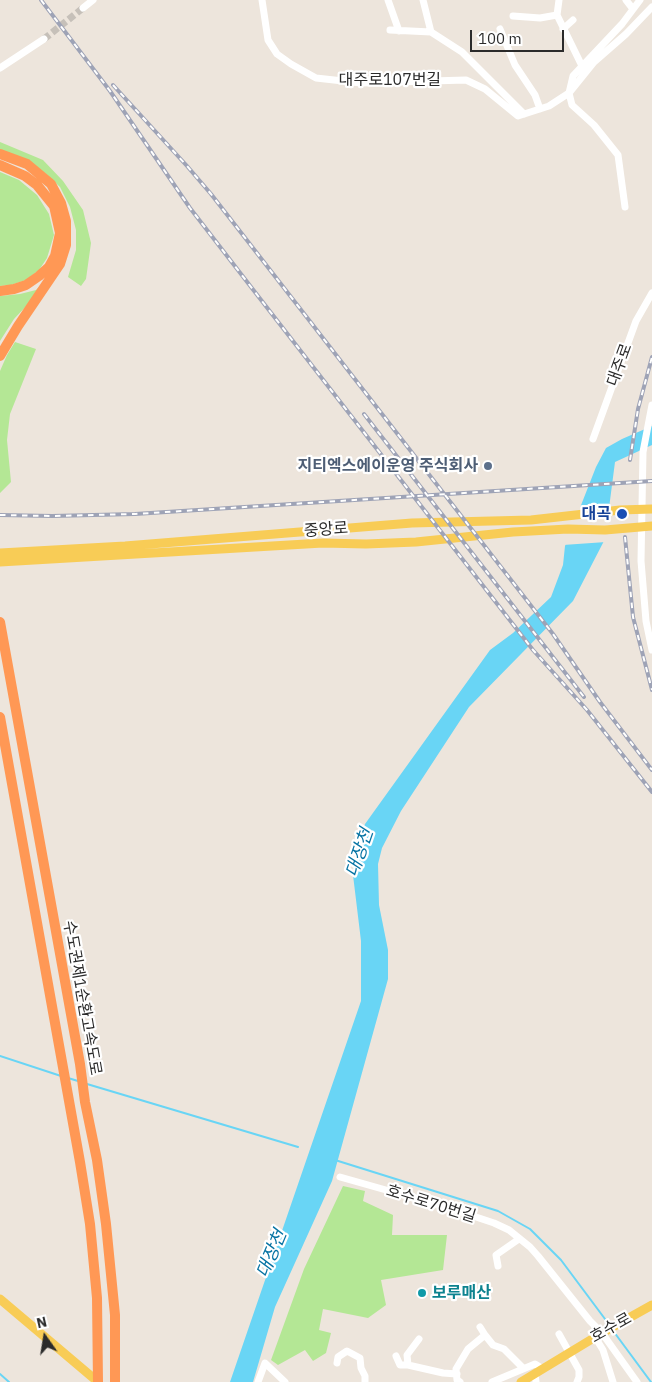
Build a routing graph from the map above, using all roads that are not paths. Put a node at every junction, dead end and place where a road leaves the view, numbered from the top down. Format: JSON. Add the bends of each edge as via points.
{"nodes":[{"id":1,"x":93,"y":0,"type":"edge"},
{"id":2,"x":262,"y":0,"type":"edge"},
{"id":3,"x":388,"y":0,"type":"edge"},
{"id":4,"x":423,"y":0,"type":"edge"},
{"id":5,"x":559,"y":0,"type":"edge"},
{"id":6,"x":626,"y":0,"type":"edge"},
{"id":7,"x":640,"y":0,"type":"edge"},
{"id":8,"x":652,"y":7,"type":"edge"},
{"id":9,"x":83,"y":8,"type":"tunnel mouth"},
{"id":10,"x":633,"y":9,"type":"junction"},
{"id":11,"x":557,"y":15,"type":"junction"},
{"id":12,"x":513,"y":16,"type":"dead end"},
{"id":13,"x":573,"y":20,"type":"dead end"},
{"id":14,"x":500,"y":29,"type":"dead end"},
{"id":15,"x":563,"y":29,"type":"junction"},
{"id":16,"x":390,"y":30,"type":"dead end"},
{"id":17,"x":399,"y":31,"type":"junction"},
{"id":18,"x":431,"y":32,"type":"junction"},
{"id":19,"x":44,"y":39,"type":"tunnel mouth"},
{"id":20,"x":582,"y":66,"type":"junction"},
{"id":21,"x":0,"y":68,"type":"edge"},
{"id":22,"x":569,"y":93,"type":"junction"},
{"id":23,"x":540,"y":109,"type":"junction"},
{"id":24,"x":524,"y":114,"type":"junction"},
{"id":25,"x":0,"y":154,"type":"edge"},
{"id":26,"x":0,"y":165,"type":"edge"},
{"id":27,"x":625,"y":207,"type":"dead end"},
{"id":28,"x":0,"y":291,"type":"edge"},
{"id":29,"x":652,"y":293,"type":"edge"},
{"id":30,"x":0,"y":356,"type":"edge"},
{"id":31,"x":652,"y":405,"type":"edge"},
{"id":32,"x":593,"y":440,"type":"dead end"},
{"id":33,"x":652,"y":509,"type":"edge"},
{"id":34,"x":652,"y":526,"type":"edge"},
{"id":35,"x":0,"y":553,"type":"edge"},
{"id":36,"x":0,"y":562,"type":"edge"},
{"id":37,"x":0,"y":622,"type":"edge"},
{"id":38,"x":652,"y":650,"type":"edge"},
{"id":39,"x":0,"y":717,"type":"edge"},
{"id":40,"x":340,"y":1177,"type":"dead end"},
{"id":41,"x":518,"y":1238,"type":"junction"},
{"id":42,"x":498,"y":1266,"type":"dead end"},
{"id":43,"x":0,"y":1299,"type":"edge"},
{"id":44,"x":652,"y":1305,"type":"edge"},
{"id":45,"x":480,"y":1327,"type":"dead end"},
{"id":46,"x":559,"y":1334,"type":"dead end"},
{"id":47,"x":486,"y":1335,"type":"junction"},
{"id":48,"x":598,"y":1335,"type":"junction"},
{"id":49,"x":419,"y":1339,"type":"dead end"},
{"id":50,"x":570,"y":1352,"type":"junction"},
{"id":51,"x":396,"y":1356,"type":"dead end"},
{"id":52,"x":337,"y":1363,"type":"dead end"},
{"id":53,"x":408,"y":1365,"type":"junction"},
{"id":54,"x":522,"y":1368,"type":"junction"},
{"id":55,"x":457,"y":1374,"type":"junction"},
{"id":56,"x":538,"y":1375,"type":"edge"},
{"id":57,"x":98,"y":1382,"type":"edge"},
{"id":58,"x":115,"y":1382,"type":"edge"},
{"id":59,"x":258,"y":1382,"type":"edge"},
{"id":60,"x":285,"y":1382,"type":"edge"},
{"id":61,"x":365,"y":1382,"type":"edge"},
{"id":62,"x":460,"y":1382,"type":"edge"},
{"id":63,"x":492,"y":1382,"type":"edge"},
{"id":64,"x":521,"y":1382,"type":"edge"},
{"id":65,"x":577,"y":1382,"type":"edge"},
{"id":66,"x":614,"y":1382,"type":"edge"},
{"id":67,"x":637,"y":1382,"type":"edge"}],
"edges":[{"from":1,"to":9,"type":"street"},
{"from":2,"to":24,"type":"street","name":"대주로107번길","via":[[268,40],[277,54],[316,78],[361,83],[466,80],[485,89],[518,116]]},
{"from":3,"to":17,"type":"street"},
{"from":4,"to":18,"type":"street"},
{"from":5,"to":11,"type":"street"},
{"from":6,"to":10,"type":"street"},
{"from":7,"to":10,"type":"street"},
{"from":8,"to":22,"type":"street","via":[[594,62]]},
{"from":10,"to":20,"type":"street"},
{"from":11,"to":12,"type":"street","via":[[540,18]]},
{"from":11,"to":15,"type":"street"},
{"from":13,"to":15,"type":"street"},
{"from":14,"to":23,"type":"street","via":[[515,65],[535,95]]},
{"from":15,"to":20,"type":"street"},
{"from":16,"to":17,"type":"street"},
{"from":17,"to":18,"type":"street"},
{"from":18,"to":24,"type":"street","via":[[462,52]]},
{"from":19,"to":21,"type":"street"},
{"from":20,"to":22,"type":"street","via":[[573,76]]},
{"from":22,"to":23,"type":"street"},
{"from":22,"to":27,"type":"street","via":[[572,105],[594,125],[618,155]]},
{"from":23,"to":24,"type":"street"},
{"from":25,"to":30,"type":"highway","via":[[27,164],[51,184],[66,221],[66,245],[60,264]]},
{"from":26,"to":28,"type":"highway","via":[[25,176],[46,195],[54,206],[60,232],[55,256],[39,276],[26,285]]},
{"from":29,"to":32,"type":"street","name":"대주로","via":[[636,320]]},
{"from":31,"to":38,"type":"street","via":[[643,452],[641,561]]},
{"from":33,"to":35,"type":"main road","name":"중앙로","via":[[531,520],[420,523]]},
{"from":34,"to":36,"type":"main road","name":"중앙로","via":[[513,532],[428,541],[323,543]]},
{"from":37,"to":58,"type":"highway","name":"수도권제1순환고속도로","via":[[97,1160],[116,1314]]},
{"from":39,"to":57,"type":"highway","name":"수도권제1순환고속도로","via":[[90,1224],[97,1298]]},
{"from":40,"to":41,"type":"street","name":"호수로70번길","via":[[494,1223]]},
{"from":41,"to":42,"type":"street","via":[[496,1255]]},
{"from":41,"to":48,"type":"street","name":"호수로70번길","via":[[538,1256]]},
{"from":43,"to":57,"type":"main road"},
{"from":44,"to":48,"type":"main road","name":"호수로"},
{"from":45,"to":47,"type":"street"},
{"from":46,"to":50,"type":"street"},
{"from":47,"to":54,"type":"street","via":[[493,1345],[504,1349]]},
{"from":47,"to":55,"type":"street","via":[[468,1350],[456,1369]]},
{"from":48,"to":50,"type":"main road","name":"호수로"},
{"from":48,"to":66,"type":"street"},
{"from":48,"to":67,"type":"street"},
{"from":49,"to":53,"type":"street","via":[[408,1355]]},
{"from":50,"to":56,"type":"main road","name":"호수로"},
{"from":50,"to":65,"type":"street","via":[[579,1370]]},
{"from":51,"to":53,"type":"street","via":[[400,1365]]},
{"from":52,"to":61,"type":"street","via":[[338,1357],[347,1351],[360,1358]]},
{"from":53,"to":55,"type":"street"},
{"from":54,"to":56,"type":"street","via":[[535,1364]]},
{"from":54,"to":63,"type":"street"},
{"from":55,"to":62,"type":"street"},
{"from":56,"to":64,"type":"main road","name":"호수로"},
{"from":59,"to":60,"type":"street","via":[[265,1363]]}]}
